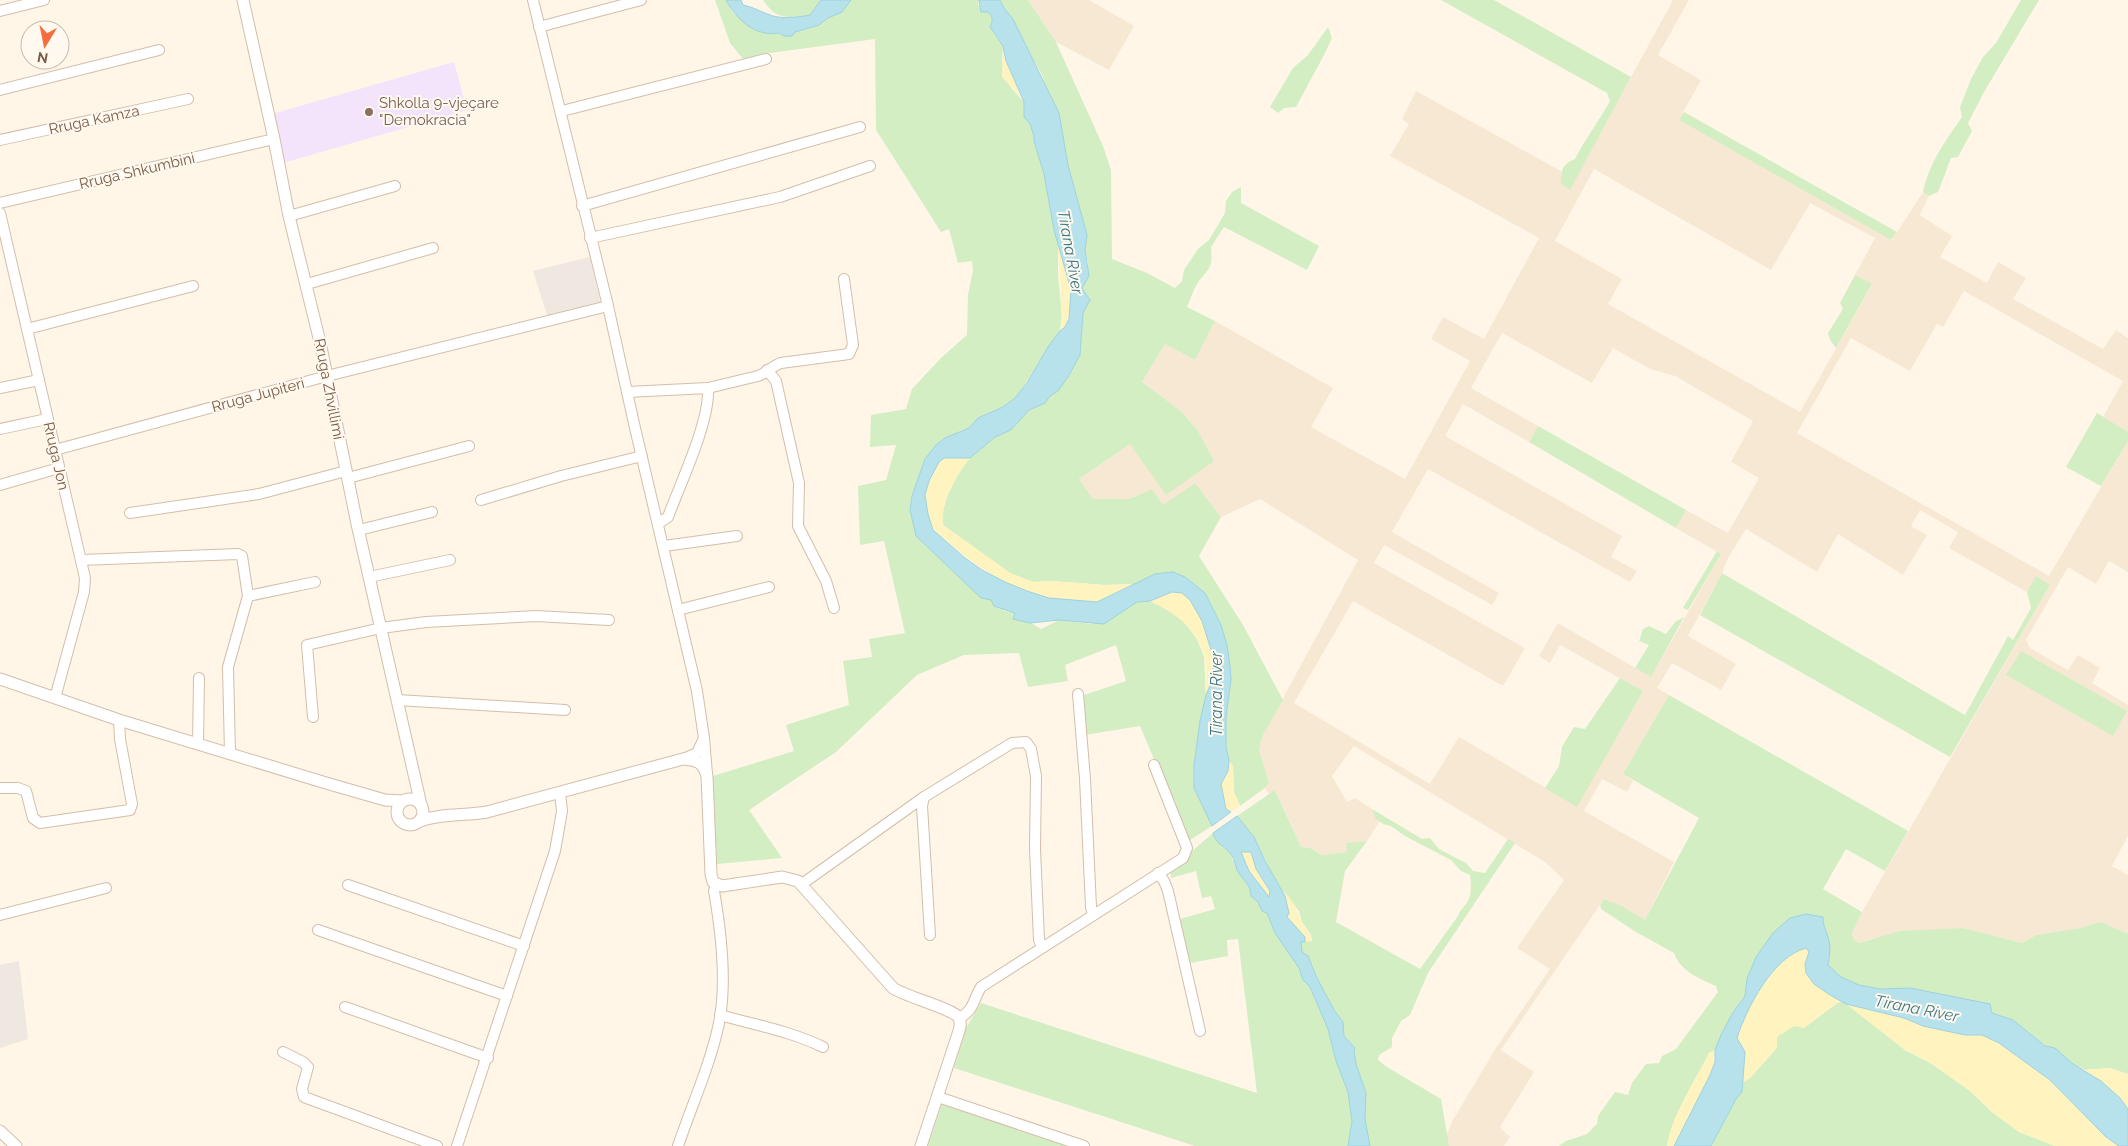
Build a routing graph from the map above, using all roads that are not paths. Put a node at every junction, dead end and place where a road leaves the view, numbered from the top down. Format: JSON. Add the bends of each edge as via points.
{"nodes":[{"id":1,"x":44,"y":0,"type":"edge"},
{"id":2,"x":243,"y":0,"type":"edge"},
{"id":3,"x":533,"y":0,"type":"edge"},
{"id":4,"x":641,"y":0,"type":"edge"},
{"id":5,"x":0,"y":11,"type":"edge"},
{"id":6,"x":539,"y":27,"type":"junction"},
{"id":7,"x":159,"y":50,"type":"dead end"},
{"id":8,"x":766,"y":59,"type":"dead end"},
{"id":9,"x":0,"y":90,"type":"edge"},
{"id":10,"x":188,"y":99,"type":"dead end"},
{"id":11,"x":562,"y":111,"type":"junction"},
{"id":12,"x":860,"y":127,"type":"dead end"},
{"id":13,"x":274,"y":139,"type":"junction"},
{"id":14,"x":0,"y":140,"type":"edge"},
{"id":15,"x":870,"y":166,"type":"dead end"},
{"id":16,"x":395,"y":186,"type":"dead end"},
{"id":17,"x":0,"y":203,"type":"edge"},
{"id":18,"x":582,"y":206,"type":"junction"},
{"id":19,"x":0,"y":214,"type":"edge"},
{"id":20,"x":289,"y":216,"type":"junction"},
{"id":21,"x":1,"y":227,"type":"edge"},
{"id":22,"x":590,"y":238,"type":"junction"},
{"id":23,"x":434,"y":248,"type":"dead end"},
{"id":24,"x":844,"y":279,"type":"dead end"},
{"id":25,"x":307,"y":284,"type":"junction"},
{"id":26,"x":193,"y":286,"type":"dead end"},
{"id":27,"x":608,"y":306,"type":"junction"},
{"id":28,"x":27,"y":329,"type":"junction"},
{"id":29,"x":768,"y":370,"type":"junction"},
{"id":30,"x":326,"y":376,"type":"junction"},
{"id":31,"x":39,"y":380,"type":"junction"},
{"id":32,"x":0,"y":388,"type":"edge"},
{"id":33,"x":708,"y":388,"type":"junction"},
{"id":34,"x":627,"y":392,"type":"junction"},
{"id":35,"x":47,"y":419,"type":"junction"},
{"id":36,"x":0,"y":429,"type":"edge"},
{"id":37,"x":469,"y":446,"type":"dead end"},
{"id":38,"x":54,"y":450,"type":"junction"},
{"id":39,"x":642,"y":456,"type":"junction"},
{"id":40,"x":59,"y":468,"type":"junction"},
{"id":41,"x":347,"y":474,"type":"junction"},
{"id":42,"x":0,"y":486,"type":"edge"},
{"id":43,"x":481,"y":500,"type":"dead end"},
{"id":44,"x":432,"y":512,"type":"dead end"},
{"id":45,"x":130,"y":513,"type":"dead end"},
{"id":46,"x":659,"y":522,"type":"junction"},
{"id":47,"x":359,"y":530,"type":"junction"},
{"id":48,"x":737,"y":536,"type":"dead end"},
{"id":49,"x":664,"y":546,"type":"junction"},
{"id":50,"x":82,"y":560,"type":"junction"},
{"id":51,"x":450,"y":560,"type":"dead end"},
{"id":52,"x":369,"y":577,"type":"junction"},
{"id":53,"x":315,"y":582,"type":"dead end"},
{"id":54,"x":769,"y":587,"type":"dead end"},
{"id":55,"x":248,"y":596,"type":"junction"},
{"id":56,"x":834,"y":608,"type":"dead end"},
{"id":57,"x":678,"y":610,"type":"junction"},
{"id":58,"x":610,"y":620,"type":"dead end"},
{"id":59,"x":381,"y":628,"type":"junction"},
{"id":60,"x":199,"y":678,"type":"dead end"},
{"id":61,"x":0,"y":679,"type":"edge"},
{"id":62,"x":1078,"y":694,"type":"dead end"},
{"id":63,"x":54,"y":698,"type":"junction"},
{"id":64,"x":398,"y":700,"type":"junction"},
{"id":65,"x":565,"y":710,"type":"dead end"},
{"id":66,"x":313,"y":717,"type":"dead end"},
{"id":67,"x":119,"y":720,"type":"junction"},
{"id":68,"x":704,"y":738,"type":"junction"},
{"id":69,"x":198,"y":744,"type":"junction"},
{"id":70,"x":230,"y":753,"type":"junction"},
{"id":71,"x":683,"y":759,"type":"junction"},
{"id":72,"x":1154,"y":765,"type":"dead end"},
{"id":73,"x":707,"y":776,"type":"junction"},
{"id":74,"x":415,"y":779,"type":"junction"},
{"id":75,"x":0,"y":788,"type":"edge"},
{"id":76,"x":560,"y":793,"type":"junction"},
{"id":77,"x":366,"y":795,"type":"junction"},
{"id":78,"x":924,"y":797,"type":"junction"},
{"id":79,"x":406,"y":800,"type":"junction"},
{"id":80,"x":422,"y":807,"type":"junction"},
{"id":81,"x":446,"y":816,"type":"junction"},
{"id":82,"x":398,"y":819,"type":"junction"},
{"id":83,"x":420,"y":821,"type":"junction"},
{"id":84,"x":1158,"y":873,"type":"junction"},
{"id":85,"x":716,"y":884,"type":"junction"},
{"id":86,"x":802,"y":884,"type":"junction"},
{"id":87,"x":348,"y":885,"type":"dead end"},
{"id":88,"x":106,"y":888,"type":"dead end"},
{"id":89,"x":0,"y":914,"type":"edge"},
{"id":90,"x":1093,"y":915,"type":"junction"},
{"id":91,"x":318,"y":930,"type":"dead end"},
{"id":92,"x":930,"y":934,"type":"dead end"},
{"id":93,"x":524,"y":946,"type":"junction"},
{"id":94,"x":1042,"y":948,"type":"junction"},
{"id":95,"x":507,"y":996,"type":"junction"},
{"id":96,"x":345,"y":1008,"type":"dead end"},
{"id":97,"x":720,"y":1015,"type":"junction"},
{"id":98,"x":959,"y":1018,"type":"junction"},
{"id":99,"x":1200,"y":1031,"type":"dead end"},
{"id":100,"x":823,"y":1047,"type":"dead end"},
{"id":101,"x":283,"y":1052,"type":"dead end"},
{"id":102,"x":488,"y":1058,"type":"junction"},
{"id":103,"x":938,"y":1097,"type":"junction"},
{"id":104,"x":0,"y":1131,"type":"edge"},
{"id":105,"x":16,"y":1146,"type":"edge"},
{"id":106,"x":437,"y":1146,"type":"edge"},
{"id":107,"x":457,"y":1146,"type":"edge"},
{"id":108,"x":678,"y":1146,"type":"edge"},
{"id":109,"x":921,"y":1146,"type":"edge"},
{"id":110,"x":1084,"y":1146,"type":"edge"}],
"edges":[{"from":1,"to":5,"type":"street"},
{"from":2,"to":13,"type":"street","name":"Rruga Zhvillimi"},
{"from":3,"to":6,"type":"street"},
{"from":4,"to":6,"type":"street"},
{"from":6,"to":11,"type":"street"},
{"from":7,"to":9,"type":"street"},
{"from":8,"to":11,"type":"street"},
{"from":10,"to":14,"type":"street","name":"Rruga Kamza"},
{"from":11,"to":18,"type":"street"},
{"from":12,"to":18,"type":"street"},
{"from":13,"to":17,"type":"street","name":"Rruga Shkumbini"},
{"from":13,"to":20,"type":"street","name":"Rruga Zhvillimi"},
{"from":15,"to":22,"type":"street","via":[[780,197]]},
{"from":16,"to":20,"type":"street"},
{"from":18,"to":22,"type":"street"},
{"from":19,"to":21,"type":"street","name":"Rruga Jon"},
{"from":20,"to":25,"type":"street","name":"Rruga Zhvillimi"},
{"from":21,"to":28,"type":"street","name":"Rruga Jon"},
{"from":22,"to":27,"type":"street"},
{"from":23,"to":25,"type":"street"},
{"from":24,"to":29,"type":"street","via":[[852,351],[844,356],[781,363]]},
{"from":25,"to":30,"type":"street","name":"Rruga Zhvillimi"},
{"from":26,"to":28,"type":"street"},
{"from":27,"to":30,"type":"street","name":"Rruga Jupiteri"},
{"from":27,"to":34,"type":"street"},
{"from":28,"to":31,"type":"street","name":"Rruga Jon"},
{"from":29,"to":33,"type":"street","via":[[758,376]]},
{"from":29,"to":56,"type":"street","via":[[776,381],[799,483],[798,526],[826,581]]},
{"from":30,"to":38,"type":"street","name":"Rruga Jupiteri"},
{"from":30,"to":41,"type":"street","name":"Rruga Zhvillimi"},
{"from":31,"to":32,"type":"street"},
{"from":31,"to":35,"type":"street","name":"Rruga Jon"},
{"from":33,"to":34,"type":"street"},
{"from":33,"to":46,"type":"street","via":[[709,401],[704,420],[668,517]]},
{"from":34,"to":39,"type":"street"},
{"from":35,"to":36,"type":"street"},
{"from":35,"to":38,"type":"street","name":"Rruga Jon"},
{"from":37,"to":41,"type":"street"},
{"from":38,"to":40,"type":"street","name":"Rruga Jon"},
{"from":39,"to":43,"type":"street"},
{"from":39,"to":46,"type":"street"},
{"from":40,"to":42,"type":"street"},
{"from":40,"to":50,"type":"street","name":"Rruga Jon"},
{"from":41,"to":45,"type":"street","via":[[259,494]]},
{"from":41,"to":47,"type":"street","name":"Rruga Zhvillimi"},
{"from":44,"to":47,"type":"street"},
{"from":46,"to":49,"type":"street"},
{"from":47,"to":52,"type":"street","name":"Rruga Zhvillimi"},
{"from":48,"to":49,"type":"street"},
{"from":49,"to":57,"type":"street"},
{"from":50,"to":55,"type":"street","via":[[238,554],[243,559]]},
{"from":50,"to":63,"type":"street","name":"Rruga Jon","via":[[84,592]]},
{"from":51,"to":52,"type":"street"},
{"from":52,"to":59,"type":"street","name":"Rruga Zhvillimi"},
{"from":53,"to":55,"type":"street"},
{"from":54,"to":57,"type":"street"},
{"from":55,"to":70,"type":"street","via":[[228,667]]},
{"from":57,"to":68,"type":"street","via":[[698,691]]},
{"from":58,"to":59,"type":"street","via":[[536,616],[426,622]]},
{"from":59,"to":64,"type":"street","name":"Rruga Zhvillimi"},
{"from":59,"to":66,"type":"street","via":[[307,646]]},
{"from":60,"to":69,"type":"street"},
{"from":61,"to":63,"type":"street"},
{"from":62,"to":90,"type":"street"},
{"from":63,"to":67,"type":"street"},
{"from":64,"to":65,"type":"street"},
{"from":64,"to":74,"type":"street","name":"Rruga Zhvillimi"},
{"from":67,"to":69,"type":"street"},
{"from":67,"to":75,"type":"street","via":[[132,804],[130,810],[40,823],[33,818],[26,791]]},
{"from":68,"to":71,"type":"street","via":[[697,753]]},
{"from":68,"to":73,"type":"street"},
{"from":69,"to":70,"type":"street"},
{"from":70,"to":77,"type":"street"},
{"from":71,"to":73,"type":"street","via":[[701,763]]},
{"from":71,"to":76,"type":"street"},
{"from":72,"to":84,"type":"street","via":[[1187,848],[1183,858]]},
{"from":73,"to":85,"type":"street","via":[[712,877]]},
{"from":74,"to":79,"type":"street","via":[[415,788]]},
{"from":74,"to":80,"type":"street","name":"Rruga Zhvillimi"},
{"from":76,"to":81,"type":"street","via":[[487,812]]},
{"from":76,"to":93,"type":"street","via":[[562,811],[555,851]]},
{"from":77,"to":79,"type":"street","via":[[385,800]]},
{"from":77,"to":82,"type":"street","via":[[387,805]]},
{"from":78,"to":86,"type":"street"},
{"from":78,"to":92,"type":"street"},
{"from":78,"to":94,"type":"street","via":[[1012,743],[1029,744],[1036,776],[1035,849]]},
{"from":79,"to":80,"type":"street","via":[[414,799]]},
{"from":79,"to":82,"type":"street","via":[[396,810]]},
{"from":80,"to":81,"type":"street"},
{"from":80,"to":83,"type":"street"},
{"from":81,"to":83,"type":"street"},
{"from":82,"to":83,"type":"street","via":[[409,826]]},
{"from":84,"to":90,"type":"street"},
{"from":84,"to":99,"type":"street","via":[[1168,891]]},
{"from":85,"to":86,"type":"street","via":[[722,886],[782,877]]},
{"from":85,"to":97,"type":"street","via":[[722,968]]},
{"from":86,"to":98,"type":"street","via":[[894,988],[907,996],[953,1012]]},
{"from":87,"to":93,"type":"street"},
{"from":88,"to":89,"type":"street"},
{"from":90,"to":94,"type":"street"},
{"from":91,"to":95,"type":"street"},
{"from":93,"to":95,"type":"street"},
{"from":94,"to":98,"type":"street","via":[[981,987],[973,1008]]},
{"from":95,"to":102,"type":"street"},
{"from":96,"to":102,"type":"street"},
{"from":97,"to":100,"type":"street","via":[[785,1031]]},
{"from":97,"to":108,"type":"street"},
{"from":98,"to":103,"type":"street","via":[[959,1032]]},
{"from":101,"to":106,"type":"street","via":[[308,1067],[302,1089],[304,1097]]},
{"from":102,"to":107,"type":"street"},
{"from":103,"to":109,"type":"street"},
{"from":103,"to":110,"type":"street"},
{"from":104,"to":105,"type":"street"}]}
